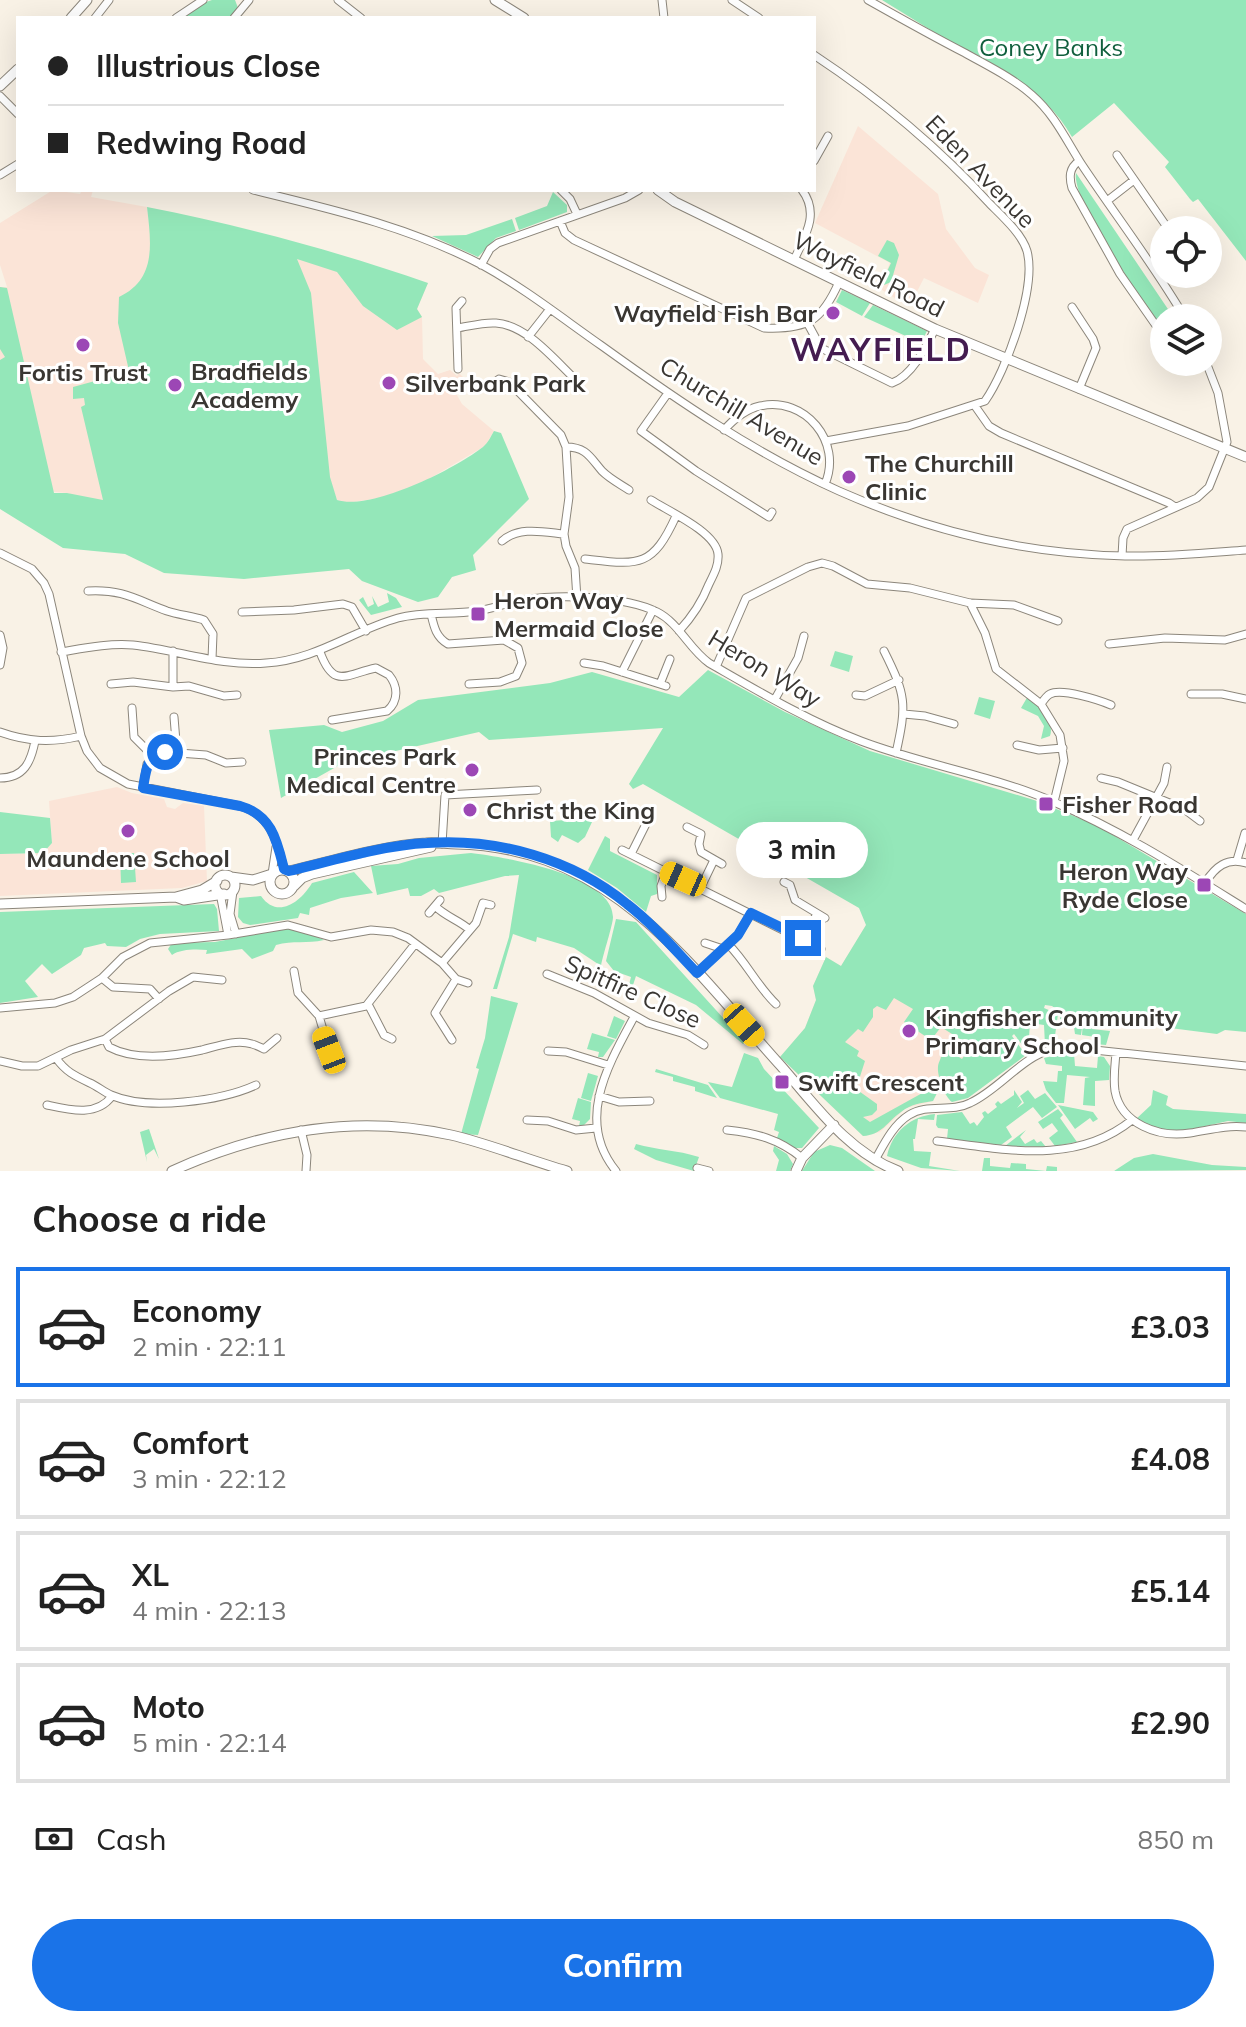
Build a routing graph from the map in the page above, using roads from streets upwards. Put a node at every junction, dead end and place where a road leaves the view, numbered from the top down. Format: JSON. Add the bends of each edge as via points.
{"nodes":[{"id":1,"x":87,"y":0,"type":"edge"},
{"id":2,"x":109,"y":0,"type":"edge"},
{"id":3,"x":203,"y":0,"type":"edge"},
{"id":4,"x":249,"y":0,"type":"edge"},
{"id":5,"x":338,"y":0,"type":"edge"},
{"id":6,"x":495,"y":0,"type":"edge"},
{"id":7,"x":732,"y":0,"type":"edge"},
{"id":8,"x":868,"y":0,"type":"edge"},
{"id":9,"x":73,"y":16,"type":"edge"},
{"id":10,"x":97,"y":16,"type":"edge"},
{"id":11,"x":179,"y":16,"type":"edge"},
{"id":12,"x":236,"y":16,"type":"edge"},
{"id":13,"x":358,"y":16,"type":"edge"},
{"id":14,"x":521,"y":16,"type":"edge"},
{"id":15,"x":756,"y":16,"type":"edge"},
{"id":16,"x":816,"y":56,"type":"edge"},
{"id":17,"x":16,"y":71,"type":"edge"},
{"id":18,"x":0,"y":86,"type":"edge"},
{"id":19,"x":0,"y":96,"type":"edge"},
{"id":20,"x":16,"y":112,"type":"edge"},
{"id":21,"x":816,"y":137,"type":"edge"},
{"id":22,"x":1117,"y":155,"type":"dead end"},
{"id":23,"x":816,"y":157,"type":"edge"},
{"id":24,"x":1079,"y":161,"type":"junction"},
{"id":25,"x":1134,"y":180,"type":"junction"},
{"id":26,"x":261,"y":192,"type":"edge"},
{"id":27,"x":563,"y":192,"type":"edge"},
{"id":28,"x":636,"y":192,"type":"edge"},
{"id":29,"x":661,"y":192,"type":"edge"},
{"id":30,"x":803,"y":192,"type":"edge"},
{"id":31,"x":1107,"y":201,"type":"junction"},
{"id":32,"x":577,"y":214,"type":"junction"},
{"id":33,"x":1159,"y":216,"type":"edge"},
{"id":34,"x":560,"y":221,"type":"junction"},
{"id":35,"x":794,"y":260,"type":"junction"},
{"id":36,"x":481,"y":265,"type":"junction"},
{"id":37,"x":839,"y":282,"type":"junction"},
{"id":38,"x":462,"y":301,"type":"dead end"},
{"id":39,"x":1177,"y":304,"type":"edge"},
{"id":40,"x":550,"y":309,"type":"junction"},
{"id":41,"x":1073,"y":313,"type":"dead end"},
{"id":42,"x":1150,"y":317,"type":"edge"},
{"id":43,"x":808,"y":324,"type":"junction"},
{"id":44,"x":458,"y":328,"type":"junction"},
{"id":45,"x":935,"y":329,"type":"junction"},
{"id":46,"x":528,"y":337,"type":"junction"},
{"id":47,"x":1005,"y":359,"type":"junction"},
{"id":48,"x":458,"y":369,"type":"dead end"},
{"id":49,"x":1211,"y":376,"type":"edge"},
{"id":50,"x":579,"y":383,"type":"dead end"},
{"id":51,"x":491,"y":385,"type":"dead end"},
{"id":52,"x":1079,"y":389,"type":"junction"},
{"id":53,"x":668,"y":393,"type":"junction"},
{"id":54,"x":975,"y":406,"type":"junction"},
{"id":55,"x":724,"y":430,"type":"junction"},
{"id":56,"x":826,"y":441,"type":"junction"},
{"id":57,"x":566,"y":447,"type":"junction"},
{"id":58,"x":1223,"y":449,"type":"junction"},
{"id":59,"x":1246,"y":457,"type":"edge"},
{"id":60,"x":825,"y":484,"type":"junction"},
{"id":61,"x":629,"y":490,"type":"dead end"},
{"id":62,"x":651,"y":500,"type":"dead end"},
{"id":63,"x":1175,"y":507,"type":"junction"},
{"id":64,"x":772,"y":512,"type":"dead end"},
{"id":65,"x":676,"y":516,"type":"junction"},
{"id":66,"x":564,"y":534,"type":"junction"},
{"id":67,"x":502,"y":541,"type":"dead end"},
{"id":68,"x":1246,"y":550,"type":"edge"},
{"id":69,"x":0,"y":553,"type":"edge"},
{"id":70,"x":1122,"y":556,"type":"junction"},
{"id":71,"x":585,"y":559,"type":"dead end"},
{"id":72,"x":94,"y":594,"type":"dead end"},
{"id":73,"x":577,"y":599,"type":"junction"},
{"id":74,"x":970,"y":603,"type":"junction"},
{"id":75,"x":653,"y":610,"type":"junction"},
{"id":76,"x":242,"y":612,"type":"dead end"},
{"id":77,"x":431,"y":614,"type":"junction"},
{"id":78,"x":1058,"y":621,"type":"dead end"},
{"id":79,"x":366,"y":631,"type":"junction"},
{"id":80,"x":679,"y":631,"type":"junction"},
{"id":81,"x":1246,"y":634,"type":"edge"},
{"id":82,"x":0,"y":635,"type":"edge"},
{"id":83,"x":804,"y":636,"type":"dead end"},
{"id":84,"x":1109,"y":644,"type":"dead end"},
{"id":85,"x":173,"y":651,"type":"junction"},
{"id":86,"x":884,"y":651,"type":"dead end"},
{"id":87,"x":61,"y":652,"type":"junction"},
{"id":88,"x":320,"y":652,"type":"junction"},
{"id":89,"x":212,"y":659,"type":"junction"},
{"id":90,"x":670,"y":659,"type":"dead end"},
{"id":91,"x":584,"y":663,"type":"dead end"},
{"id":92,"x":0,"y":665,"type":"edge"},
{"id":93,"x":716,"y":667,"type":"junction"},
{"id":94,"x":622,"y":672,"type":"junction"},
{"id":95,"x":899,"y":680,"type":"junction"},
{"id":96,"x":111,"y":684,"type":"dead end"},
{"id":97,"x":469,"y":684,"type":"dead end"},
{"id":98,"x":173,"y":687,"type":"junction"},
{"id":99,"x":1191,"y":694,"type":"dead end"},
{"id":100,"x":237,"y":695,"type":"dead end"},
{"id":101,"x":856,"y":695,"type":"dead end"},
{"id":102,"x":775,"y":699,"type":"junction"},
{"id":103,"x":1246,"y":699,"type":"edge"},
{"id":104,"x":1041,"y":704,"type":"junction"},
{"id":105,"x":1111,"y":705,"type":"dead end"},
{"id":106,"x":132,"y":708,"type":"dead end"},
{"id":107,"x":904,"y":714,"type":"junction"},
{"id":108,"x":174,"y":717,"type":"dead end"},
{"id":109,"x":332,"y":720,"type":"dead end"},
{"id":110,"x":954,"y":724,"type":"dead end"},
{"id":111,"x":0,"y":732,"type":"edge"},
{"id":112,"x":81,"y":736,"type":"junction"},
{"id":113,"x":35,"y":741,"type":"junction"},
{"id":114,"x":1017,"y":745,"type":"dead end"},
{"id":115,"x":1063,"y":748,"type":"junction"},
{"id":116,"x":896,"y":753,"type":"junction"},
{"id":117,"x":177,"y":754,"type":"junction"},
{"id":118,"x":153,"y":756,"type":"junction"},
{"id":119,"x":242,"y":762,"type":"dead end"},
{"id":120,"x":1167,"y":767,"type":"dead end"},
{"id":121,"x":0,"y":778,"type":"edge"},
{"id":122,"x":1101,"y":778,"type":"dead end"},
{"id":123,"x":143,"y":788,"type":"junction"},
{"id":124,"x":537,"y":790,"type":"dead end"},
{"id":125,"x":1156,"y":799,"type":"junction"},
{"id":126,"x":1054,"y":802,"type":"junction"},
{"id":127,"x":1200,"y":821,"type":"dead end"},
{"id":128,"x":646,"y":824,"type":"dead end"},
{"id":129,"x":687,"y":827,"type":"dead end"},
{"id":130,"x":1245,"y":833,"type":"edge"},
{"id":131,"x":1133,"y":840,"type":"junction"},
{"id":132,"x":276,"y":844,"type":"junction"},
{"id":133,"x":442,"y":844,"type":"junction"},
{"id":134,"x":622,"y":850,"type":"dead end"},
{"id":135,"x":631,"y":854,"type":"junction"},
{"id":136,"x":1237,"y":860,"type":"junction"},
{"id":137,"x":1246,"y":863,"type":"edge"},
{"id":138,"x":287,"y":870,"type":"junction"},
{"id":139,"x":666,"y":872,"type":"junction"},
{"id":140,"x":272,"y":874,"type":"junction"},
{"id":141,"x":231,"y":877,"type":"junction"},
{"id":142,"x":217,"y":881,"type":"junction"},
{"id":143,"x":784,"y":882,"type":"dead end"},
{"id":144,"x":1205,"y":883,"type":"junction"},
{"id":145,"x":294,"y":886,"type":"junction"},
{"id":146,"x":701,"y":887,"type":"junction"},
{"id":147,"x":272,"y":889,"type":"junction"},
{"id":148,"x":224,"y":893,"type":"junction"},
{"id":149,"x":176,"y":897,"type":"junction"},
{"id":150,"x":662,"y":897,"type":"dead end"},
{"id":151,"x":0,"y":904,"type":"edge"},
{"id":152,"x":491,"y":905,"type":"dead end"},
{"id":153,"x":434,"y":906,"type":"dead end"},
{"id":154,"x":1246,"y":909,"type":"edge"},
{"id":155,"x":751,"y":913,"type":"junction"},
{"id":156,"x":817,"y":914,"type":"junction"},
{"id":157,"x":825,"y":918,"type":"dead end"},
{"id":158,"x":470,"y":930,"type":"junction"},
{"id":159,"x":232,"y":934,"type":"junction"},
{"id":160,"x":803,"y":938,"type":"junction"},
{"id":161,"x":705,"y":943,"type":"dead end"},
{"id":162,"x":415,"y":944,"type":"junction"},
{"id":163,"x":726,"y":947,"type":"junction"},
{"id":164,"x":821,"y":949,"type":"dead end"},
{"id":165,"x":442,"y":963,"type":"junction"},
{"id":166,"x":294,"y":971,"type":"dead end"},
{"id":167,"x":697,"y":973,"type":"junction"},
{"id":168,"x":547,"y":974,"type":"dead end"},
{"id":169,"x":102,"y":978,"type":"junction"},
{"id":170,"x":456,"y":979,"type":"junction"},
{"id":171,"x":222,"y":980,"type":"dead end"},
{"id":172,"x":468,"y":983,"type":"dead end"},
{"id":173,"x":159,"y":999,"type":"junction"},
{"id":174,"x":368,"y":1004,"type":"junction"},
{"id":175,"x":776,"y":1004,"type":"dead end"},
{"id":176,"x":0,"y":1008,"type":"edge"},
{"id":177,"x":319,"y":1016,"type":"junction"},
{"id":178,"x":634,"y":1017,"type":"junction"},
{"id":179,"x":277,"y":1038,"type":"dead end"},
{"id":180,"x":105,"y":1039,"type":"junction"},
{"id":181,"x":392,"y":1039,"type":"dead end"},
{"id":182,"x":452,"y":1040,"type":"dead end"},
{"id":183,"x":704,"y":1045,"type":"dead end"},
{"id":184,"x":329,"y":1050,"type":"dead end"},
{"id":185,"x":548,"y":1051,"type":"dead end"},
{"id":186,"x":1116,"y":1053,"type":"junction"},
{"id":187,"x":56,"y":1058,"type":"junction"},
{"id":188,"x":0,"y":1061,"type":"edge"},
{"id":189,"x":608,"y":1065,"type":"junction"},
{"id":190,"x":1246,"y":1066,"type":"edge"},
{"id":191,"x":256,"y":1085,"type":"dead end"},
{"id":192,"x":112,"y":1096,"type":"junction"},
{"id":193,"x":599,"y":1096,"type":"junction"},
{"id":194,"x":650,"y":1101,"type":"dead end"},
{"id":195,"x":47,"y":1105,"type":"dead end"},
{"id":196,"x":527,"y":1120,"type":"dead end"},
{"id":197,"x":1132,"y":1120,"type":"junction"},
{"id":198,"x":834,"y":1125,"type":"junction"},
{"id":199,"x":1246,"y":1127,"type":"edge"},
{"id":200,"x":596,"y":1128,"type":"junction"},
{"id":201,"x":301,"y":1130,"type":"junction"},
{"id":202,"x":727,"y":1130,"type":"dead end"},
{"id":203,"x":937,"y":1141,"type":"dead end"},
{"id":204,"x":802,"y":1158,"type":"junction"},
{"id":205,"x":875,"y":1160,"type":"junction"},
{"id":206,"x":697,"y":1168,"type":"dead end"},
{"id":207,"x":172,"y":1171,"type":"edge"},
{"id":208,"x":306,"y":1171,"type":"edge"},
{"id":209,"x":567,"y":1171,"type":"edge"},
{"id":210,"x":616,"y":1171,"type":"edge"},
{"id":211,"x":709,"y":1171,"type":"edge"},
{"id":212,"x":796,"y":1171,"type":"edge"},
{"id":213,"x":898,"y":1171,"type":"edge"}],
"edges":[{"from":1,"to":9,"type":"street"},
{"from":2,"to":10,"type":"street"},
{"from":3,"to":11,"type":"street"},
{"from":4,"to":12,"type":"street"},
{"from":5,"to":13,"type":"street"},
{"from":6,"to":14,"type":"street"},
{"from":7,"to":15,"type":"street"},
{"from":8,"to":24,"type":"street","via":[[1032,94],[1056,121]]},
{"from":16,"to":47,"type":"street","name":"Eden Avenue","via":[[932,145],[1024,243],[1030,265],[1028,292]]},
{"from":17,"to":18,"type":"street"},
{"from":19,"to":20,"type":"street"},
{"from":21,"to":23,"type":"street","via":[[825,139]]},
{"from":22,"to":25,"type":"street"},
{"from":24,"to":31,"type":"street"},
{"from":24,"to":42,"type":"street","via":[[1070,174],[1076,196]]},
{"from":25,"to":31,"type":"street"},
{"from":25,"to":33,"type":"street"},
{"from":26,"to":36,"type":"street","name":"Churchill Avenue","via":[[381,224]]},
{"from":27,"to":32,"type":"street"},
{"from":28,"to":32,"type":"street"},
{"from":29,"to":35,"type":"street","name":"Wayfield Road"},
{"from":30,"to":35,"type":"street","via":[[812,219]]},
{"from":31,"to":39,"type":"street"},
{"from":32,"to":34,"type":"street"},
{"from":34,"to":36,"type":"street","via":[[498,243]]},
{"from":34,"to":43,"type":"street","via":[[574,240],[764,328]]},
{"from":35,"to":37,"type":"street","name":"Wayfield Road"},
{"from":36,"to":40,"type":"street","name":"Churchill Avenue"},
{"from":37,"to":43,"type":"street","via":[[827,307]]},
{"from":37,"to":45,"type":"street","name":"Wayfield Road"},
{"from":38,"to":44,"type":"street","via":[[456,308]]},
{"from":40,"to":46,"type":"street"},
{"from":40,"to":53,"type":"street","name":"Churchill Avenue"},
{"from":41,"to":52,"type":"street","via":[[1096,348]]},
{"from":43,"to":45,"type":"street","via":[[821,348],[892,383],[922,354]]},
{"from":44,"to":46,"type":"street","via":[[498,323]]},
{"from":44,"to":48,"type":"street"},
{"from":45,"to":47,"type":"street","name":"Wayfield Road"},
{"from":46,"to":50,"type":"street"},
{"from":47,"to":52,"type":"street","name":"Wayfield Road"},
{"from":47,"to":54,"type":"street","name":"Eden Avenue","via":[[985,401]]},
{"from":49,"to":58,"type":"street","via":[[1226,426]]},
{"from":51,"to":57,"type":"street","via":[[499,379],[509,382],[549,421]]},
{"from":52,"to":58,"type":"street","name":"Wayfield Road"},
{"from":53,"to":55,"type":"street","name":"Churchill Avenue"},
{"from":53,"to":64,"type":"street","via":[[641,431],[769,517]]},
{"from":54,"to":56,"type":"street","via":[[908,426]]},
{"from":54,"to":63,"type":"street","via":[[1001,433]]},
{"from":55,"to":56,"type":"street","via":[[752,409],[787,406],[812,420]]},
{"from":55,"to":60,"type":"street","name":"Churchill Avenue"},
{"from":56,"to":60,"type":"street","via":[[830,464]]},
{"from":57,"to":61,"type":"street","via":[[586,451],[602,471]]},
{"from":57,"to":66,"type":"street","via":[[569,497]]},
{"from":58,"to":59,"type":"street","name":"Wayfield Road"},
{"from":58,"to":63,"type":"street","via":[[1209,487]]},
{"from":60,"to":70,"type":"street","name":"Churchill Avenue","via":[[909,518],[1003,544]]},
{"from":62,"to":65,"type":"street"},
{"from":63,"to":70,"type":"street","via":[[1127,529]]},
{"from":65,"to":71,"type":"street","via":[[658,548],[645,559],[633,564]]},
{"from":65,"to":80,"type":"street","via":[[708,536],[718,553],[705,594]]},
{"from":66,"to":67,"type":"street","via":[[518,532]]},
{"from":66,"to":73,"type":"street","via":[[575,568]]},
{"from":68,"to":70,"type":"street","name":"Churchill Avenue"},
{"from":69,"to":87,"type":"street","via":[[32,569],[44,583]]},
{"from":72,"to":89,"type":"street","via":[[127,594],[204,620],[213,634]]},
{"from":73,"to":75,"type":"street","name":"Heron Way"},
{"from":73,"to":77,"type":"street","name":"Heron Way","via":[[547,597],[480,611]]},
{"from":74,"to":78,"type":"street","via":[[1022,607]]},
{"from":74,"to":93,"type":"street","via":[[867,584],[833,566],[814,565],[746,598]]},
{"from":74,"to":104,"type":"street","via":[[996,669]]},
{"from":75,"to":80,"type":"street","name":"Heron Way"},
{"from":75,"to":94,"type":"street"},
{"from":76,"to":79,"type":"street","via":[[343,604],[352,607]]},
{"from":77,"to":79,"type":"street","name":"Heron Way","via":[[400,617]]},
{"from":77,"to":97,"type":"street","via":[[440,639],[448,644],[504,640],[518,648],[522,663],[516,676]]},
{"from":79,"to":88,"type":"street","name":"Heron Way"},
{"from":80,"to":93,"type":"street","name":"Heron Way"},
{"from":81,"to":84,"type":"street","via":[[1225,640],[1165,638]]},
{"from":82,"to":92,"type":"street"},
{"from":83,"to":102,"type":"street"},
{"from":85,"to":87,"type":"street","name":"Heron Way","via":[[100,645]]},
{"from":85,"to":89,"type":"street","name":"Heron Way"},
{"from":85,"to":98,"type":"street"},
{"from":86,"to":95,"type":"street"},
{"from":87,"to":112,"type":"street"},
{"from":88,"to":89,"type":"street","name":"Heron Way","via":[[269,663]]},
{"from":88,"to":109,"type":"street","via":[[333,675],[343,678],[376,668],[389,675],[396,691],[387,711]]},
{"from":90,"to":94,"type":"street","via":[[663,685]]},
{"from":91,"to":94,"type":"street"},
{"from":93,"to":102,"type":"street","name":"Heron Way"},
{"from":95,"to":101,"type":"street"},
{"from":95,"to":107,"type":"street"},
{"from":96,"to":98,"type":"street"},
{"from":98,"to":100,"type":"street"},
{"from":99,"to":103,"type":"street"},
{"from":102,"to":116,"type":"street","name":"Heron Way","via":[[835,731]]},
{"from":104,"to":105,"type":"street","via":[[1057,692]]},
{"from":104,"to":115,"type":"street","via":[[1053,719]]},
{"from":106,"to":118,"type":"street","via":[[134,737]]},
{"from":107,"to":110,"type":"street"},
{"from":107,"to":116,"type":"street"},
{"from":108,"to":117,"type":"street"},
{"from":111,"to":113,"type":"street"},
{"from":112,"to":113,"type":"street"},
{"from":112,"to":123,"type":"street","via":[[100,768]]},
{"from":113,"to":121,"type":"street","via":[[26,768],[13,778]]},
{"from":114,"to":115,"type":"street"},
{"from":115,"to":126,"type":"street"},
{"from":116,"to":126,"type":"street","name":"Heron Way"},
{"from":117,"to":118,"type":"street"},
{"from":117,"to":119,"type":"street"},
{"from":118,"to":123,"type":"street"},
{"from":120,"to":125,"type":"street"},
{"from":122,"to":125,"type":"street"},
{"from":123,"to":132,"type":"street","via":[[249,808],[268,822]]},
{"from":124,"to":133,"type":"street","via":[[445,795]]},
{"from":125,"to":127,"type":"street"},
{"from":125,"to":131,"type":"street"},
{"from":126,"to":131,"type":"street","name":"Heron Way"},
{"from":128,"to":135,"type":"street"},
{"from":129,"to":146,"type":"street","via":[[701,834],[701,852],[718,862]]},
{"from":130,"to":136,"type":"street"},
{"from":131,"to":144,"type":"street","name":"Heron Way"},
{"from":132,"to":138,"type":"street"},
{"from":132,"to":140,"type":"street"},
{"from":133,"to":138,"type":"street","via":[[423,843]]},
{"from":133,"to":145,"type":"street","via":[[312,874]]},
{"from":133,"to":167,"type":"street","via":[[523,852],[577,872],[640,914]]},
{"from":134,"to":135,"type":"street"},
{"from":135,"to":139,"type":"street"},
{"from":136,"to":137,"type":"street"},
{"from":136,"to":144,"type":"street","via":[[1222,864]]},
{"from":138,"to":140,"type":"street"},
{"from":138,"to":145,"type":"street"},
{"from":139,"to":146,"type":"street"},
{"from":139,"to":150,"type":"street"},
{"from":140,"to":141,"type":"street","via":[[253,880]]},
{"from":140,"to":147,"type":"street"},
{"from":141,"to":142,"type":"street"},
{"from":141,"to":148,"type":"street","via":[[235,884]]},
{"from":142,"to":148,"type":"street"},
{"from":142,"to":149,"type":"street"},
{"from":143,"to":156,"type":"street","via":[[795,900]]},
{"from":144,"to":154,"type":"street","name":"Heron Way"},
{"from":145,"to":147,"type":"street","via":[[284,894]]},
{"from":146,"to":155,"type":"street"},
{"from":147,"to":148,"type":"street","via":[[251,885]]},
{"from":148,"to":149,"type":"street"},
{"from":148,"to":159,"type":"street"},
{"from":149,"to":151,"type":"street"},
{"from":152,"to":158,"type":"street","via":[[483,903]]},
{"from":153,"to":158,"type":"street"},
{"from":155,"to":160,"type":"street"},
{"from":155,"to":163,"type":"street"},
{"from":156,"to":157,"type":"street"},
{"from":156,"to":160,"type":"street"},
{"from":158,"to":165,"type":"street"},
{"from":159,"to":162,"type":"street","via":[[288,925],[331,937],[376,929]]},
{"from":159,"to":169,"type":"street","via":[[150,943],[123,957]]},
{"from":160,"to":164,"type":"street"},
{"from":161,"to":163,"type":"street"},
{"from":162,"to":165,"type":"street"},
{"from":162,"to":174,"type":"street"},
{"from":163,"to":167,"type":"street"},
{"from":163,"to":175,"type":"street"},
{"from":165,"to":170,"type":"street"},
{"from":166,"to":177,"type":"street","via":[[298,993]]},
{"from":167,"to":198,"type":"street"},
{"from":168,"to":178,"type":"street","name":"Spitfire Close"},
{"from":169,"to":173,"type":"street","via":[[113,987],[150,989]]},
{"from":169,"to":176,"type":"street","via":[[55,1003]]},
{"from":170,"to":172,"type":"street"},
{"from":170,"to":182,"type":"street","via":[[435,1013]]},
{"from":171,"to":173,"type":"street","via":[[193,977]]},
{"from":173,"to":180,"type":"street"},
{"from":174,"to":177,"type":"street"},
{"from":174,"to":181,"type":"street","via":[[384,1035]]},
{"from":177,"to":184,"type":"street"},
{"from":178,"to":183,"type":"street","name":"Spitfire Close"},
{"from":178,"to":189,"type":"street"},
{"from":179,"to":180,"type":"street","via":[[264,1049],[229,1043],[166,1055],[128,1054],[109,1047]]},
{"from":180,"to":187,"type":"street"},
{"from":185,"to":189,"type":"street"},
{"from":186,"to":190,"type":"street"},
{"from":186,"to":197,"type":"street","via":[[1116,1096]]},
{"from":186,"to":205,"type":"street","via":[[1046,1050],[967,1105],[908,1115]]},
{"from":187,"to":188,"type":"street","via":[[38,1066]]},
{"from":187,"to":192,"type":"street","via":[[72,1075]]},
{"from":189,"to":193,"type":"street"},
{"from":191,"to":192,"type":"street","via":[[203,1100],[136,1102]]},
{"from":192,"to":195,"type":"street","via":[[103,1106],[88,1110]]},
{"from":193,"to":194,"type":"street","via":[[619,1102]]},
{"from":193,"to":200,"type":"street"},
{"from":196,"to":200,"type":"street","via":[[576,1130]]},
{"from":197,"to":199,"type":"street","via":[[1177,1134]]},
{"from":197,"to":203,"type":"street","via":[[1085,1145],[1052,1151]]},
{"from":198,"to":204,"type":"street"},
{"from":198,"to":205,"type":"street"},
{"from":200,"to":210,"type":"street"},
{"from":201,"to":207,"type":"street","via":[[244,1143]]},
{"from":201,"to":208,"type":"street"},
{"from":201,"to":209,"type":"street","via":[[370,1125],[427,1131]]},
{"from":202,"to":204,"type":"street","via":[[768,1138]]},
{"from":204,"to":212,"type":"street"},
{"from":205,"to":213,"type":"street"},
{"from":206,"to":211,"type":"street"}]}
